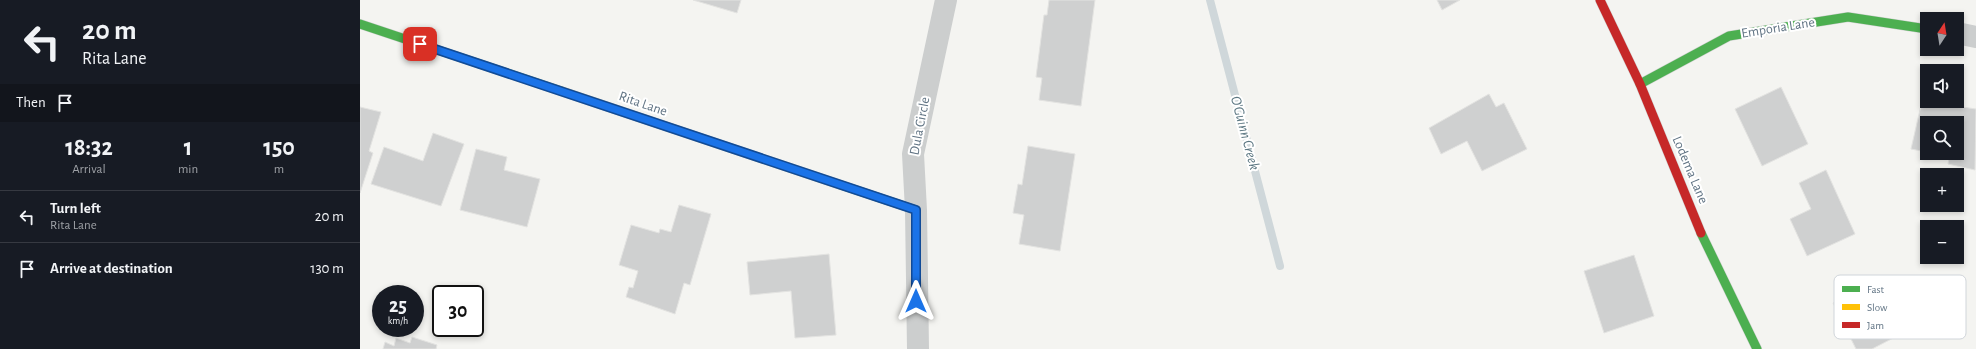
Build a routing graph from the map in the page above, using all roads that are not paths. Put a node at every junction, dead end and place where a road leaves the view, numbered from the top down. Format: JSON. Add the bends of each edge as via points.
{"nodes":[{"id":1,"x":946,"y":0,"type":"edge"},
{"id":2,"x":1600,"y":0,"type":"edge"},
{"id":3,"x":360,"y":24,"type":"edge"},
{"id":4,"x":1920,"y":28,"type":"edge"},
{"id":5,"x":1964,"y":34,"type":"edge"},
{"id":6,"x":1976,"y":37,"type":"edge"},
{"id":7,"x":1640,"y":84,"type":"junction"},
{"id":8,"x":916,"y":210,"type":"junction"},
{"id":9,"x":918,"y":349,"type":"edge"},
{"id":10,"x":1757,"y":349,"type":"edge"}],
"edges":[{"from":1,"to":8,"type":"street","name":"Dula Circle","via":[[913,154]]},
{"from":2,"to":7,"type":"street","name":"Lodema Lane"},
{"from":3,"to":8,"type":"street","name":"Rita Lane"},
{"from":4,"to":7,"type":"street","name":"Emporia Lane","via":[[1848,17],[1729,36]]},
{"from":5,"to":6,"type":"street"},
{"from":7,"to":10,"type":"street","name":"Lodema Lane","via":[[1706,244]]},
{"from":8,"to":9,"type":"street","name":"Dula Circle"}]}
